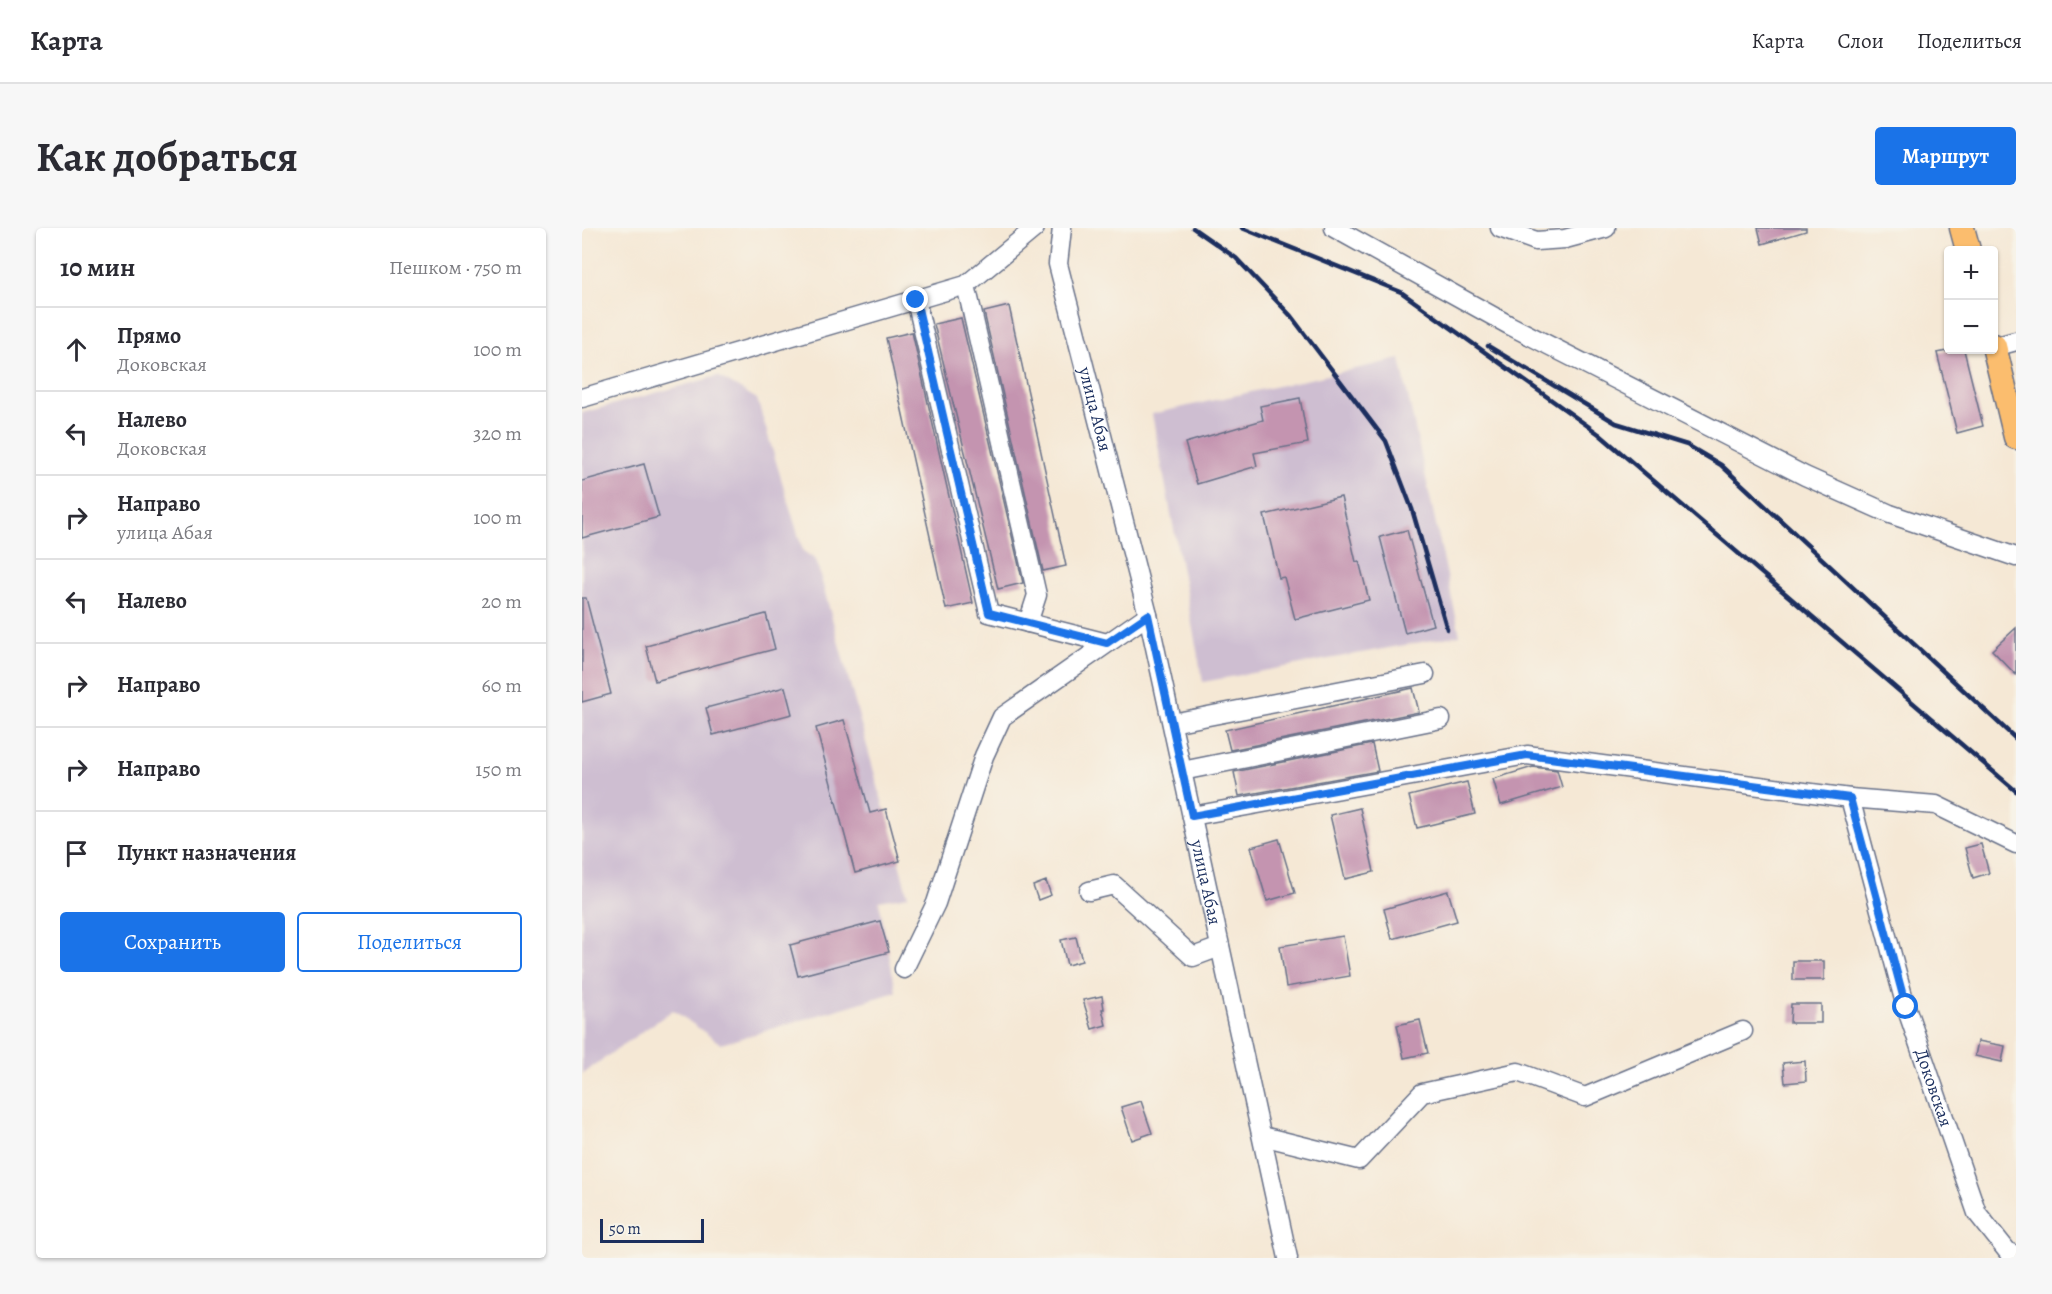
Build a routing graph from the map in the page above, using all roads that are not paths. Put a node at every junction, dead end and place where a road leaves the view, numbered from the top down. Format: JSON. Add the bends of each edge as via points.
{"nodes":[{"id":1,"x":1035,"y":228,"type":"edge"},
{"id":2,"x":1062,"y":228,"type":"edge"},
{"id":3,"x":1334,"y":228,"type":"edge"},
{"id":4,"x":1500,"y":228,"type":"edge"},
{"id":5,"x":1605,"y":228,"type":"edge"},
{"id":6,"x":1962,"y":228,"type":"edge"},
{"id":7,"x":1967,"y":246,"type":"edge"},
{"id":8,"x":966,"y":285,"type":"junction"},
{"id":9,"x":916,"y":300,"type":"junction"},
{"id":10,"x":2016,"y":341,"type":"edge"},
{"id":11,"x":1998,"y":345,"type":"edge"},
{"id":12,"x":1996,"y":354,"type":"edge"},
{"id":13,"x":582,"y":398,"type":"edge"},
{"id":14,"x":2016,"y":437,"type":"edge"},
{"id":15,"x":2016,"y":557,"type":"edge"},
{"id":16,"x":1148,"y":615,"type":"junction"},
{"id":17,"x":1028,"y":623,"type":"junction"},
{"id":18,"x":1107,"y":643,"type":"junction"},
{"id":19,"x":1425,"y":674,"type":"dead end"},
{"id":20,"x":1441,"y":719,"type":"dead end"},
{"id":21,"x":1172,"y":723,"type":"junction"},
{"id":22,"x":1182,"y":771,"type":"junction"},
{"id":23,"x":1850,"y":798,"type":"junction"},
{"id":24,"x":1192,"y":816,"type":"junction"},
{"id":25,"x":2016,"y":844,"type":"edge"},
{"id":26,"x":1089,"y":891,"type":"dead end"},
{"id":27,"x":1220,"y":947,"type":"junction"},
{"id":28,"x":904,"y":969,"type":"dead end"},
{"id":29,"x":1743,"y":1031,"type":"dead end"},
{"id":30,"x":1262,"y":1136,"type":"junction"},
{"id":31,"x":2016,"y":1255,"type":"edge"},
{"id":32,"x":1288,"y":1258,"type":"edge"}],
"edges":[{"from":1,"to":8,"type":"street"},
{"from":2,"to":16,"type":"street","name":"улица Абая","via":[[1058,264]]},
{"from":3,"to":15,"type":"street","via":[[1509,325],[1805,476],[1890,514]]},
{"from":4,"to":5,"type":"street","via":[[1536,241],[1565,239]]},
{"from":6,"to":7,"type":"main road"},
{"from":8,"to":9,"type":"street"},
{"from":8,"to":17,"type":"street","via":[[1037,595]]},
{"from":9,"to":13,"type":"street"},
{"from":9,"to":17,"type":"street","via":[[989,613]]},
{"from":10,"to":11,"type":"street"},
{"from":12,"to":14,"type":"main road"},
{"from":16,"to":18,"type":"street"},
{"from":16,"to":21,"type":"street","name":"улица Абая"},
{"from":17,"to":18,"type":"street"},
{"from":18,"to":28,"type":"street","via":[[1002,717],[984,756],[936,903]]},
{"from":19,"to":21,"type":"street"},
{"from":20,"to":22,"type":"street"},
{"from":21,"to":22,"type":"street","name":"улица Абая"},
{"from":22,"to":24,"type":"street","name":"улица Абая"},
{"from":23,"to":24,"type":"street","via":[[1527,755]]},
{"from":23,"to":25,"type":"street","via":[[1936,805]]},
{"from":23,"to":31,"type":"street","name":"Доковская","via":[[1906,1007],[1977,1213],[2008,1252]]},
{"from":24,"to":27,"type":"street","name":"улица Абая"},
{"from":26,"to":27,"type":"street","via":[[1114,885],[1193,957]]},
{"from":27,"to":30,"type":"street","name":"улица Абая"},
{"from":29,"to":30,"type":"street","via":[[1585,1098],[1518,1072],[1422,1093],[1359,1160]]},
{"from":30,"to":32,"type":"street","name":"улица Абая"}]}
